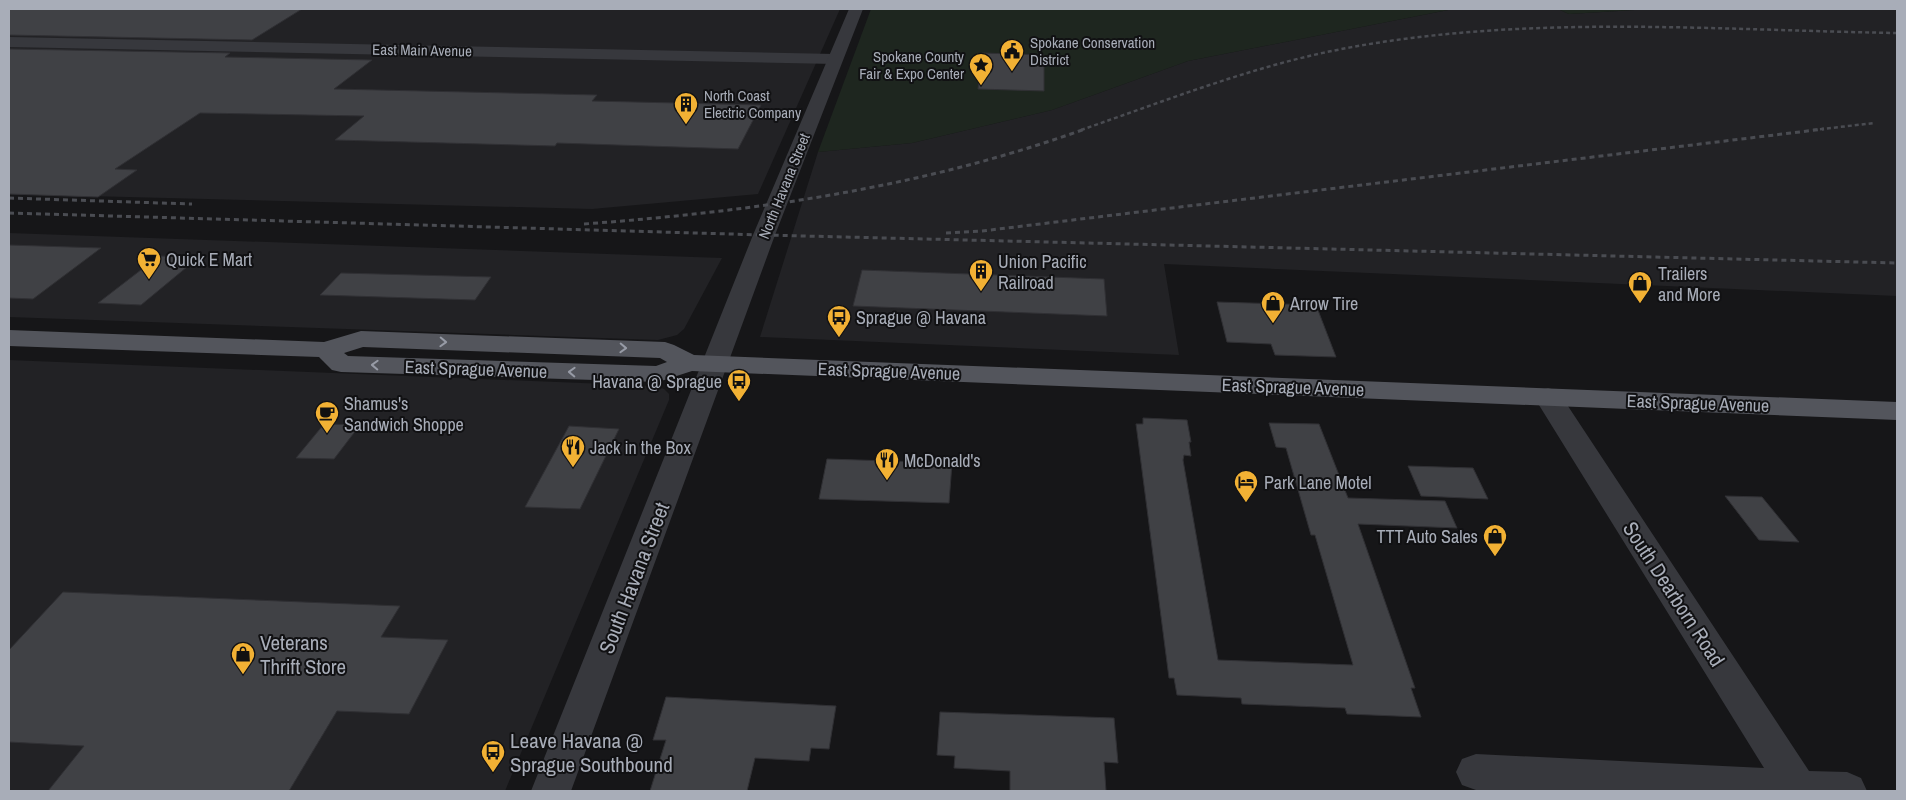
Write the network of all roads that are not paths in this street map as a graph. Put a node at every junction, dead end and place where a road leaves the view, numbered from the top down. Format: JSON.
{"nodes":[{"id":1,"x":856,"y":9,"type":"edge"},
{"id":2,"x":9,"y":42,"type":"edge"},
{"id":3,"x":835,"y":59,"type":"junction"},
{"id":4,"x":9,"y":338,"type":"edge"},
{"id":5,"x":702,"y":364,"type":"junction"},
{"id":6,"x":1548,"y":397,"type":"junction"},
{"id":7,"x":1897,"y":411,"type":"edge"},
{"id":8,"x":1476,"y":772,"type":"dead end"},
{"id":9,"x":1799,"y":790,"type":"edge"},
{"id":10,"x":551,"y":791,"type":"edge"},
{"id":11,"x":1847,"y":791,"type":"edge"}],
"edges":[{"from":1,"to":3,"type":"street","name":"North Havana Street"},
{"from":2,"to":3,"type":"street","name":"East Main Avenue"},
{"from":3,"to":5,"type":"street","name":"North Havana Street"},
{"from":4,"to":5,"type":"main road","name":"East Sprague Avenue"},
{"from":5,"to":6,"type":"main road","name":"East Sprague Avenue"},
{"from":5,"to":10,"type":"street","name":"South Havana Street"},
{"from":6,"to":7,"type":"main road","name":"East Sprague Avenue"},
{"from":6,"to":9,"type":"street","name":"South Dearborn Road"},
{"from":8,"to":9,"type":"street"},
{"from":9,"to":11,"type":"street"}]}
